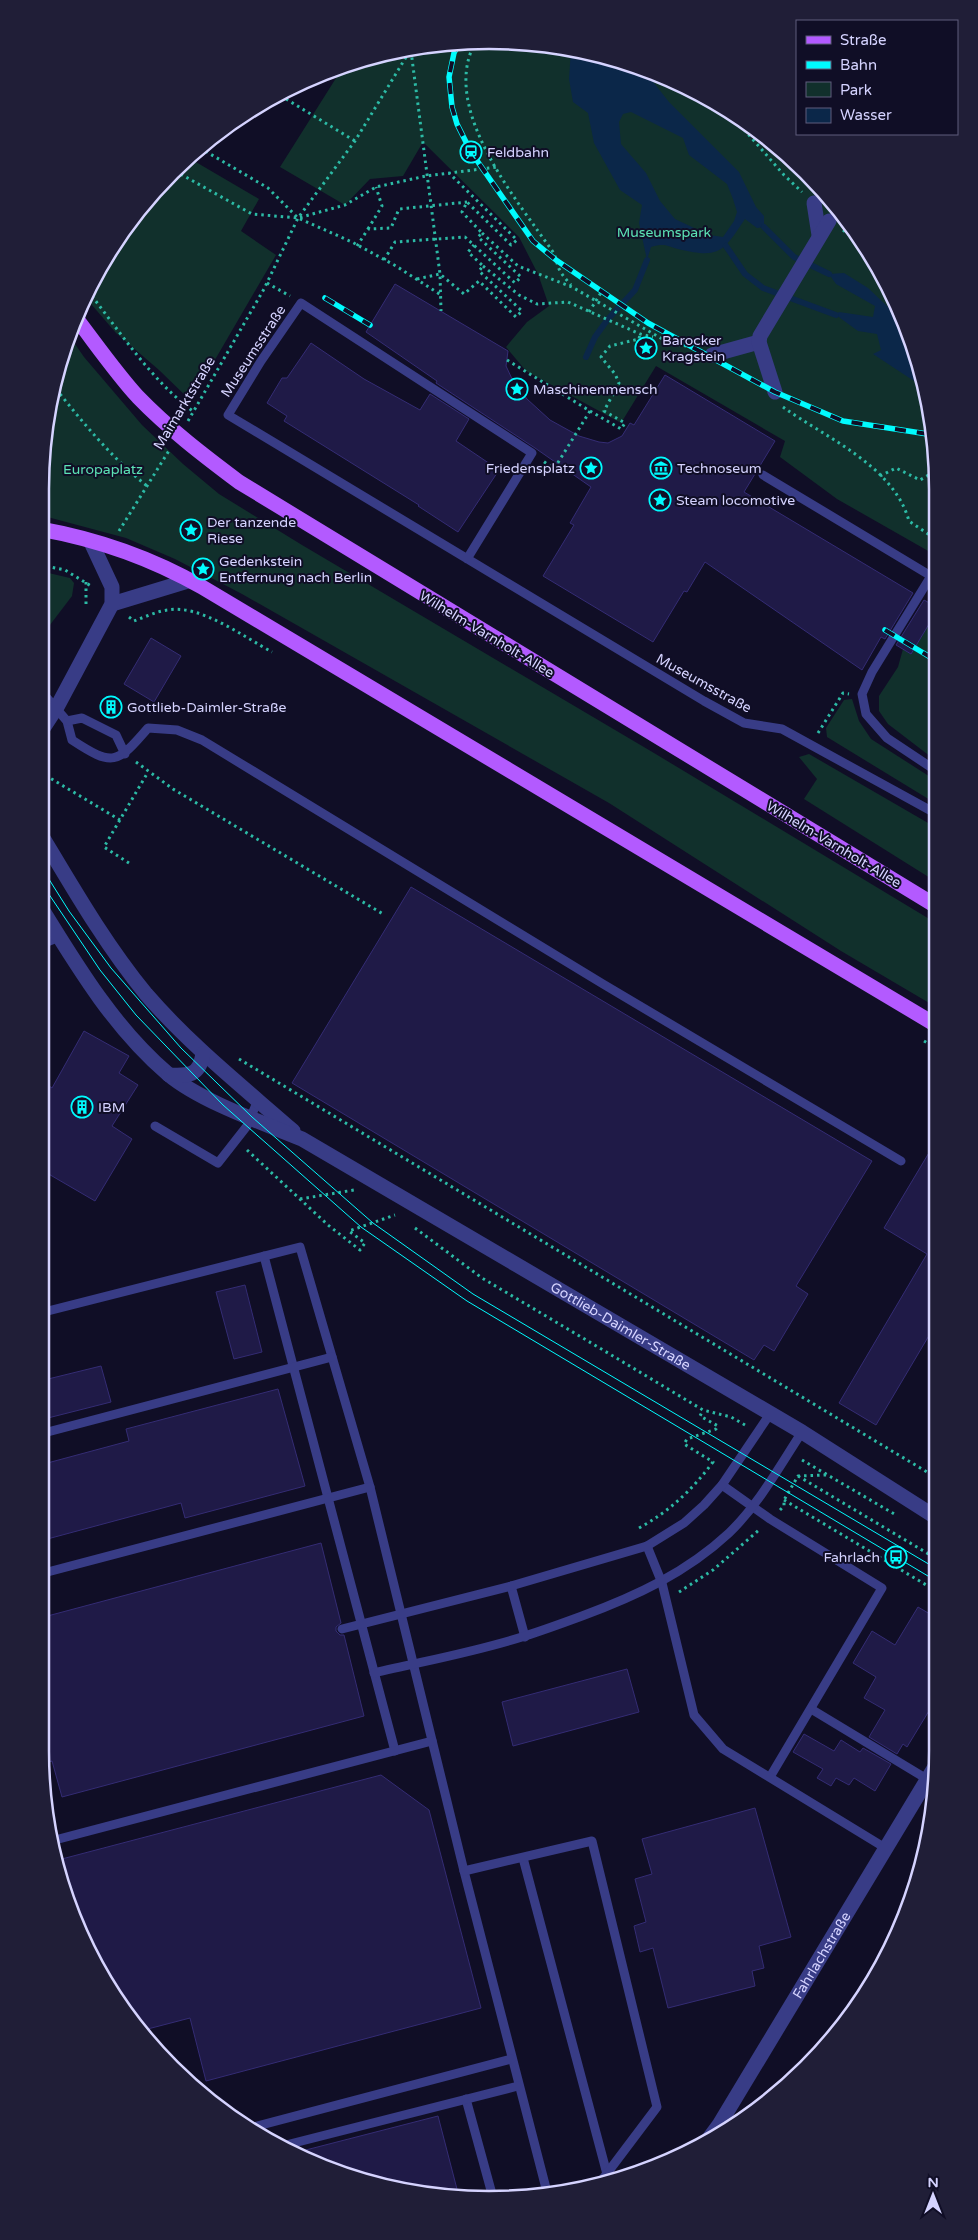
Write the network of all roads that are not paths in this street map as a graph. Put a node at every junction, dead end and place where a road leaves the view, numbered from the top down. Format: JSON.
{"nodes":[{"id":1,"x":814,"y":203,"type":"road end"},
{"id":2,"x":833,"y":222,"type":"road end"},
{"id":3,"x":819,"y":235,"type":"junction"},
{"id":4,"x":81,"y":324,"type":"edge"},
{"id":5,"x":759,"y":339,"type":"junction"},
{"id":6,"x":712,"y":355,"type":"road end"},
{"id":7,"x":775,"y":392,"type":"road end"},
{"id":8,"x":763,"y":475,"type":"dead end"},
{"id":9,"x":49,"y":531,"type":"edge"},
{"id":10,"x":90,"y":542,"type":"junction"},
{"id":11,"x":467,"y":558,"type":"junction"},
{"id":12,"x":929,"y":575,"type":"edge"},
{"id":13,"x":929,"y":579,"type":"edge"},
{"id":14,"x":191,"y":580,"type":"junction"},
{"id":15,"x":112,"y":604,"type":"junction"},
{"id":16,"x":49,"y":699,"type":"edge"},
{"id":17,"x":57,"y":707,"type":"junction"},
{"id":18,"x":49,"y":719,"type":"edge"},
{"id":19,"x":67,"y":721,"type":"junction"},
{"id":20,"x":126,"y":754,"type":"junction"},
{"id":21,"x":929,"y":766,"type":"edge"},
{"id":22,"x":929,"y":810,"type":"edge"},
{"id":23,"x":49,"y":848,"type":"edge"},
{"id":24,"x":929,"y":902,"type":"edge"},
{"id":25,"x":49,"y":923,"type":"edge"},
{"id":26,"x":59,"y":937,"type":"junction"},
{"id":27,"x":49,"y":941,"type":"edge"},
{"id":28,"x":929,"y":1021,"type":"edge"},
{"id":29,"x":203,"y":1054,"type":"junction"},
{"id":30,"x":169,"y":1075,"type":"junction"},
{"id":31,"x":258,"y":1100,"type":"junction"},
{"id":32,"x":251,"y":1118,"type":"junction"},
{"id":33,"x":155,"y":1126,"type":"dead end"},
{"id":34,"x":302,"y":1139,"type":"junction"},
{"id":35,"x":902,"y":1161,"type":"dead end"},
{"id":36,"x":264,"y":1256,"type":"junction"},
{"id":37,"x":49,"y":1311,"type":"edge"},
{"id":38,"x":332,"y":1357,"type":"junction"},
{"id":39,"x":294,"y":1367,"type":"junction"},
{"id":40,"x":770,"y":1414,"type":"junction"},
{"id":41,"x":49,"y":1432,"type":"edge"},
{"id":42,"x":802,"y":1432,"type":"junction"},
{"id":43,"x":722,"y":1485,"type":"junction"},
{"id":44,"x":370,"y":1487,"type":"junction"},
{"id":45,"x":328,"y":1498,"type":"junction"},
{"id":46,"x":752,"y":1508,"type":"junction"},
{"id":47,"x":929,"y":1513,"type":"edge"},
{"id":48,"x":647,"y":1546,"type":"junction"},
{"id":49,"x":49,"y":1572,"type":"edge"},
{"id":50,"x":662,"y":1583,"type":"junction"},
{"id":51,"x":511,"y":1586,"type":"junction"},
{"id":52,"x":402,"y":1613,"type":"junction"},
{"id":53,"x":362,"y":1624,"type":"junction"},
{"id":54,"x":342,"y":1629,"type":"dead end"},
{"id":55,"x":524,"y":1637,"type":"junction"},
{"id":56,"x":413,"y":1664,"type":"junction"},
{"id":57,"x":374,"y":1673,"type":"junction"},
{"id":58,"x":811,"y":1709,"type":"junction"},
{"id":59,"x":432,"y":1741,"type":"junction"},
{"id":60,"x":395,"y":1750,"type":"junction"},
{"id":61,"x":770,"y":1777,"type":"junction"},
{"id":62,"x":928,"y":1779,"type":"joint"},
{"id":63,"x":57,"y":1838,"type":"edge"},
{"id":64,"x":887,"y":1849,"type":"junction"},
{"id":65,"x":523,"y":1858,"type":"junction"},
{"id":66,"x":464,"y":1871,"type":"junction"},
{"id":67,"x":511,"y":2059,"type":"junction"},
{"id":68,"x":518,"y":2086,"type":"junction"},
{"id":69,"x":466,"y":2099,"type":"junction"},
{"id":70,"x":258,"y":2126,"type":"edge"},
{"id":71,"x":718,"y":2127,"type":"edge"},
{"id":72,"x":290,"y":2144,"type":"edge"},
{"id":73,"x":607,"y":2174,"type":"joint"},
{"id":74,"x":546,"y":2187,"type":"edge"},
{"id":75,"x":491,"y":2191,"type":"edge"}],
"edges":[{"from":1,"to":3,"type":"street"},
{"from":2,"to":3,"type":"street"},
{"from":3,"to":5,"type":"street"},
{"from":4,"to":24,"type":"main road","name":"Wilhelm-Varnholt-Allee"},
{"from":5,"to":6,"type":"street"},
{"from":5,"to":7,"type":"street"},
{"from":8,"to":12,"type":"lane"},
{"from":9,"to":10,"type":"main road"},
{"from":10,"to":14,"type":"main road"},
{"from":10,"to":15,"type":"street"},
{"from":11,"to":11,"type":"lane","name":"Museumsstraße"},
{"from":11,"to":22,"type":"lane","name":"Museumsstraße"},
{"from":13,"to":21,"type":"lane"},
{"from":14,"to":15,"type":"street"},
{"from":14,"to":28,"type":"main road"},
{"from":15,"to":17,"type":"street"},
{"from":16,"to":17,"type":"lane"},
{"from":17,"to":18,"type":"street"},
{"from":17,"to":19,"type":"lane"},
{"from":19,"to":20,"type":"lane"},
{"from":19,"to":20,"type":"lane"},
{"from":20,"to":35,"type":"lane"},
{"from":23,"to":29,"type":"street","name":"Gottlieb-Daimler-Straße"},
{"from":25,"to":26,"type":"street","name":"Gottlieb-Daimler-Straße"},
{"from":26,"to":27,"type":"lane"},
{"from":26,"to":30,"type":"street","name":"Gottlieb-Daimler-Straße"},
{"from":29,"to":30,"type":"street"},
{"from":29,"to":31,"type":"street","name":"Gottlieb-Daimler-Straße"},
{"from":30,"to":32,"type":"street","name":"Gottlieb-Daimler-Straße"},
{"from":31,"to":32,"type":"lane"},
{"from":31,"to":34,"type":"street","name":"Gottlieb-Daimler-Straße"},
{"from":32,"to":33,"type":"lane"},
{"from":32,"to":34,"type":"street","name":"Gottlieb-Daimler-Straße"},
{"from":34,"to":40,"type":"street","name":"Gottlieb-Daimler-Straße"},
{"from":36,"to":37,"type":"lane"},
{"from":36,"to":38,"type":"lane"},
{"from":36,"to":39,"type":"lane"},
{"from":38,"to":39,"type":"lane"},
{"from":38,"to":44,"type":"lane"},
{"from":39,"to":41,"type":"lane"},
{"from":39,"to":45,"type":"lane"},
{"from":40,"to":42,"type":"street","name":"Gottlieb-Daimler-Straße"},
{"from":40,"to":43,"type":"lane"},
{"from":42,"to":46,"type":"lane"},
{"from":42,"to":47,"type":"street","name":"Gottlieb-Daimler-Straße"},
{"from":43,"to":46,"type":"lane"},
{"from":43,"to":48,"type":"lane"},
{"from":44,"to":45,"type":"lane"},
{"from":44,"to":52,"type":"lane"},
{"from":45,"to":49,"type":"lane"},
{"from":45,"to":53,"type":"lane"},
{"from":46,"to":50,"type":"lane"},
{"from":46,"to":58,"type":"lane"},
{"from":48,"to":50,"type":"lane"},
{"from":48,"to":51,"type":"lane"},
{"from":50,"to":55,"type":"lane"},
{"from":50,"to":61,"type":"lane"},
{"from":51,"to":52,"type":"lane"},
{"from":51,"to":55,"type":"lane"},
{"from":52,"to":53,"type":"lane"},
{"from":52,"to":56,"type":"lane"},
{"from":53,"to":54,"type":"lane"},
{"from":53,"to":57,"type":"lane"},
{"from":55,"to":56,"type":"lane"},
{"from":56,"to":57,"type":"lane"},
{"from":56,"to":59,"type":"lane"},
{"from":57,"to":60,"type":"lane"},
{"from":58,"to":61,"type":"lane"},
{"from":58,"to":62,"type":"lane"},
{"from":59,"to":60,"type":"lane"},
{"from":59,"to":66,"type":"lane"},
{"from":60,"to":63,"type":"lane"},
{"from":61,"to":64,"type":"lane"},
{"from":62,"to":64,"type":"street","name":"Fahrlachstraße"},
{"from":64,"to":71,"type":"street","name":"Fahrlachstraße"},
{"from":65,"to":66,"type":"lane"},
{"from":65,"to":73,"type":"lane"},
{"from":65,"to":73,"type":"lane"},
{"from":66,"to":67,"type":"lane"},
{"from":67,"to":68,"type":"lane"},
{"from":67,"to":70,"type":"lane"},
{"from":68,"to":69,"type":"lane"},
{"from":68,"to":74,"type":"lane"},
{"from":69,"to":72,"type":"lane"},
{"from":69,"to":75,"type":"lane"}]}
